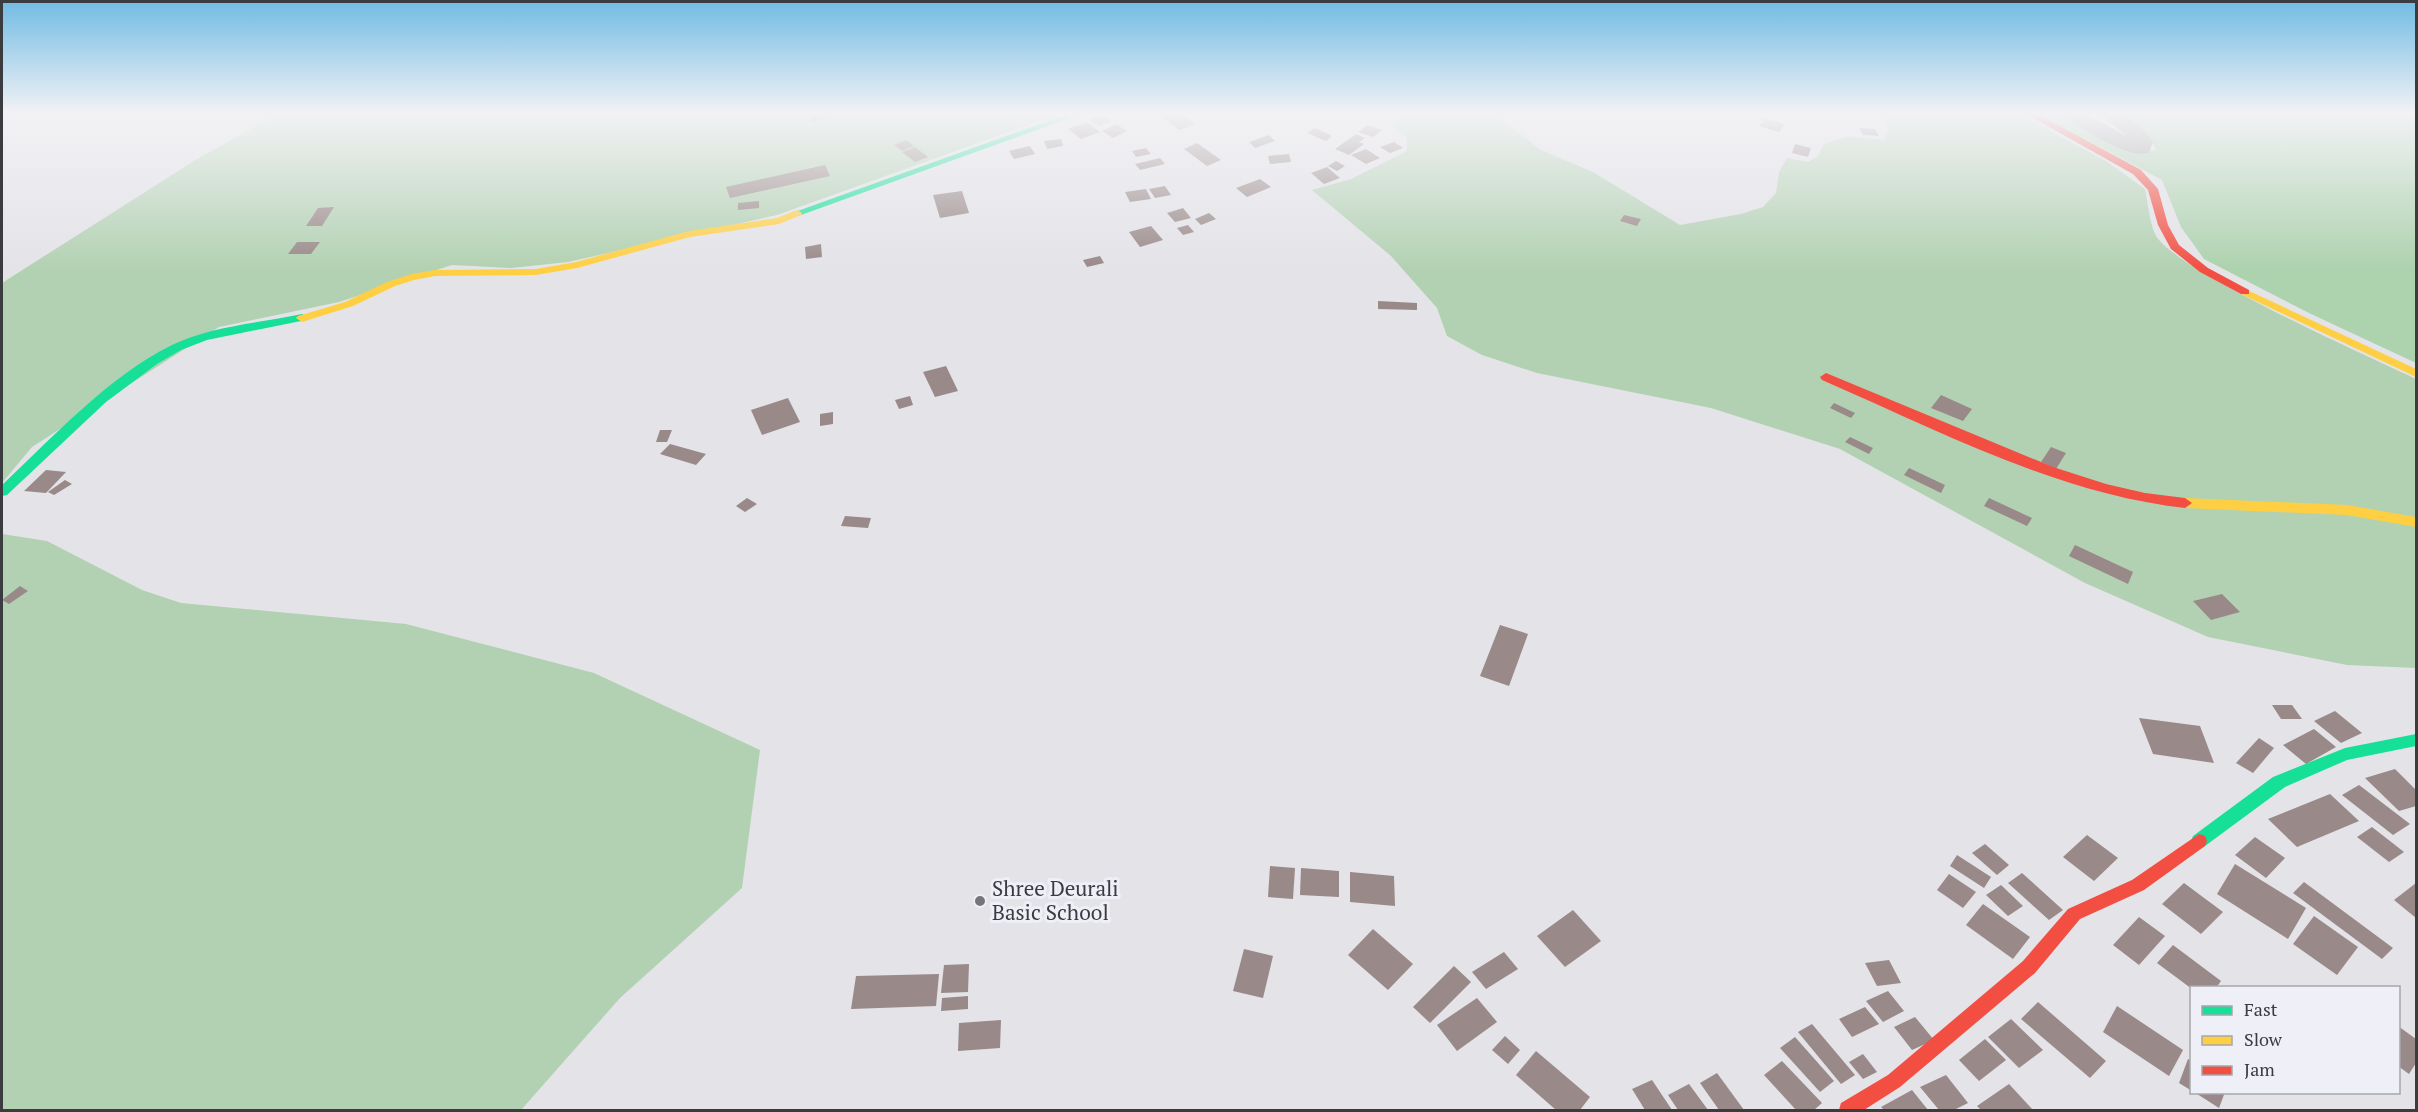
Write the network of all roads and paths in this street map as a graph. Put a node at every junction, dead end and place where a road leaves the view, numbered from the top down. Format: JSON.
{"nodes":[{"id":1,"x":930,"y":165,"type":"edge"},
{"id":2,"x":2125,"y":165,"type":"edge"},
{"id":3,"x":2416,"y":373,"type":"edge"},
{"id":4,"x":1826,"y":378,"type":"dead end"},
{"id":5,"x":2,"y":492,"type":"edge"},
{"id":6,"x":2416,"y":522,"type":"edge"},
{"id":7,"x":2416,"y":740,"type":"edge"},
{"id":8,"x":1848,"y":1110,"type":"edge"}],
"edges":[{"from":1,"to":5,"type":"street"},
{"from":2,"to":3,"type":"street"},
{"from":4,"to":6,"type":"street"},
{"from":7,"to":8,"type":"street"}]}
